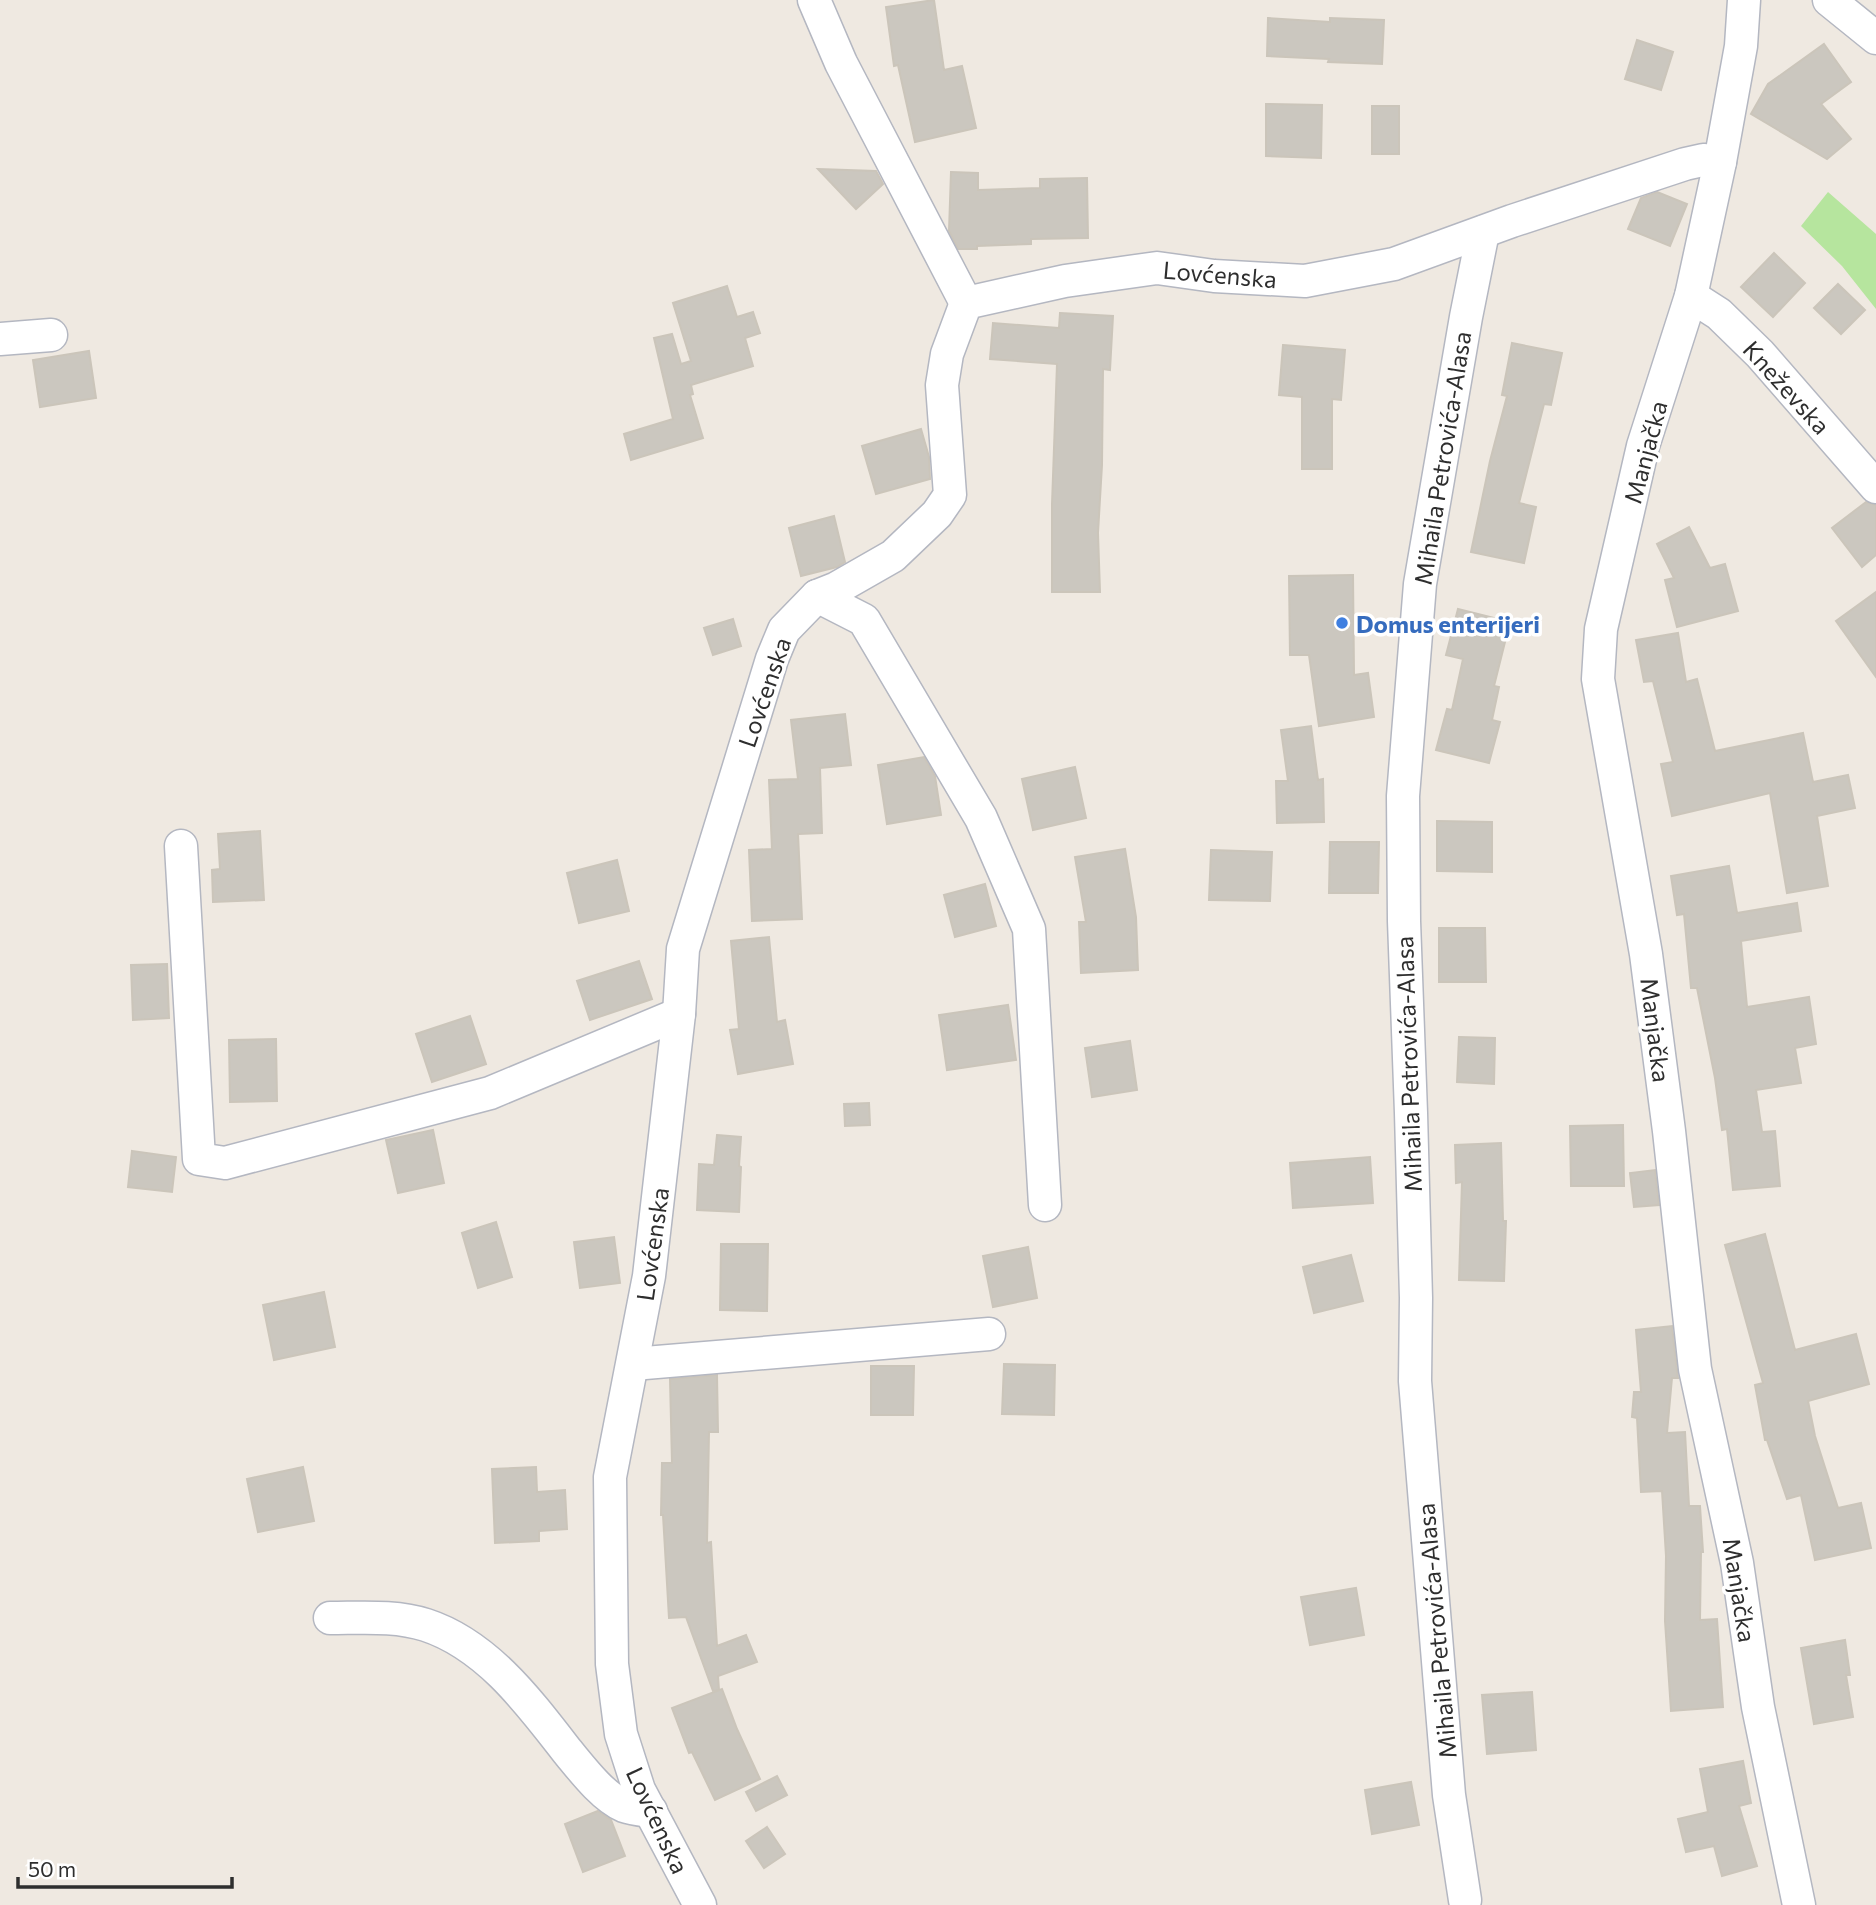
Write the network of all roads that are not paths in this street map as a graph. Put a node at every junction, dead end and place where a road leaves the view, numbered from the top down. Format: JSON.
{"nodes":[{"id":1,"x":814,"y":0,"type":"edge"},
{"id":2,"x":1744,"y":0,"type":"edge"},
{"id":3,"x":1829,"y":0,"type":"edge"},
{"id":4,"x":1876,"y":38,"type":"edge"},
{"id":5,"x":1720,"y":162,"type":"junction"},
{"id":6,"x":1483,"y":232,"type":"junction"},
{"id":7,"x":1691,"y":296,"type":"junction"},
{"id":8,"x":966,"y":303,"type":"junction"},
{"id":9,"x":51,"y":335,"type":"dead end"},
{"id":10,"x":0,"y":339,"type":"edge"},
{"id":11,"x":1876,"y":487,"type":"edge"},
{"id":12,"x":817,"y":596,"type":"junction"},
{"id":13,"x":181,"y":846,"type":"dead end"},
{"id":14,"x":679,"y":1014,"type":"junction"},
{"id":15,"x":1045,"y":1205,"type":"dead end"},
{"id":16,"x":989,"y":1334,"type":"dead end"},
{"id":17,"x":633,"y":1364,"type":"junction"},
{"id":18,"x":330,"y":1618,"type":"dead end"},
{"id":19,"x":651,"y":1811,"type":"junction"},
{"id":20,"x":1465,"y":1900,"type":"dead end"},
{"id":21,"x":700,"y":1905,"type":"edge"},
{"id":22,"x":1799,"y":1905,"type":"edge"}],
"edges":[{"from":1,"to":8,"type":"street"},
{"from":2,"to":5,"type":"street"},
{"from":3,"to":4,"type":"street"},
{"from":5,"to":6,"type":"street","name":"Lovćenska"},
{"from":5,"to":7,"type":"street","name":"Manjačka"},
{"from":6,"to":8,"type":"street","name":"Lovćenska"},
{"from":6,"to":20,"type":"street","name":"Mihaila Petrovića-Alasa"},
{"from":7,"to":11,"type":"street","name":"Kneževska"},
{"from":7,"to":22,"type":"street","name":"Manjačka"},
{"from":8,"to":12,"type":"street","name":"Lovćenska"},
{"from":9,"to":10,"type":"street"},
{"from":12,"to":14,"type":"street","name":"Lovćenska"},
{"from":12,"to":15,"type":"street"},
{"from":13,"to":14,"type":"street"},
{"from":14,"to":17,"type":"street","name":"Lovćenska"},
{"from":16,"to":17,"type":"street"},
{"from":17,"to":19,"type":"street","name":"Lovćenska"},
{"from":18,"to":19,"type":"street"},
{"from":19,"to":21,"type":"street","name":"Lovćenska"}]}
